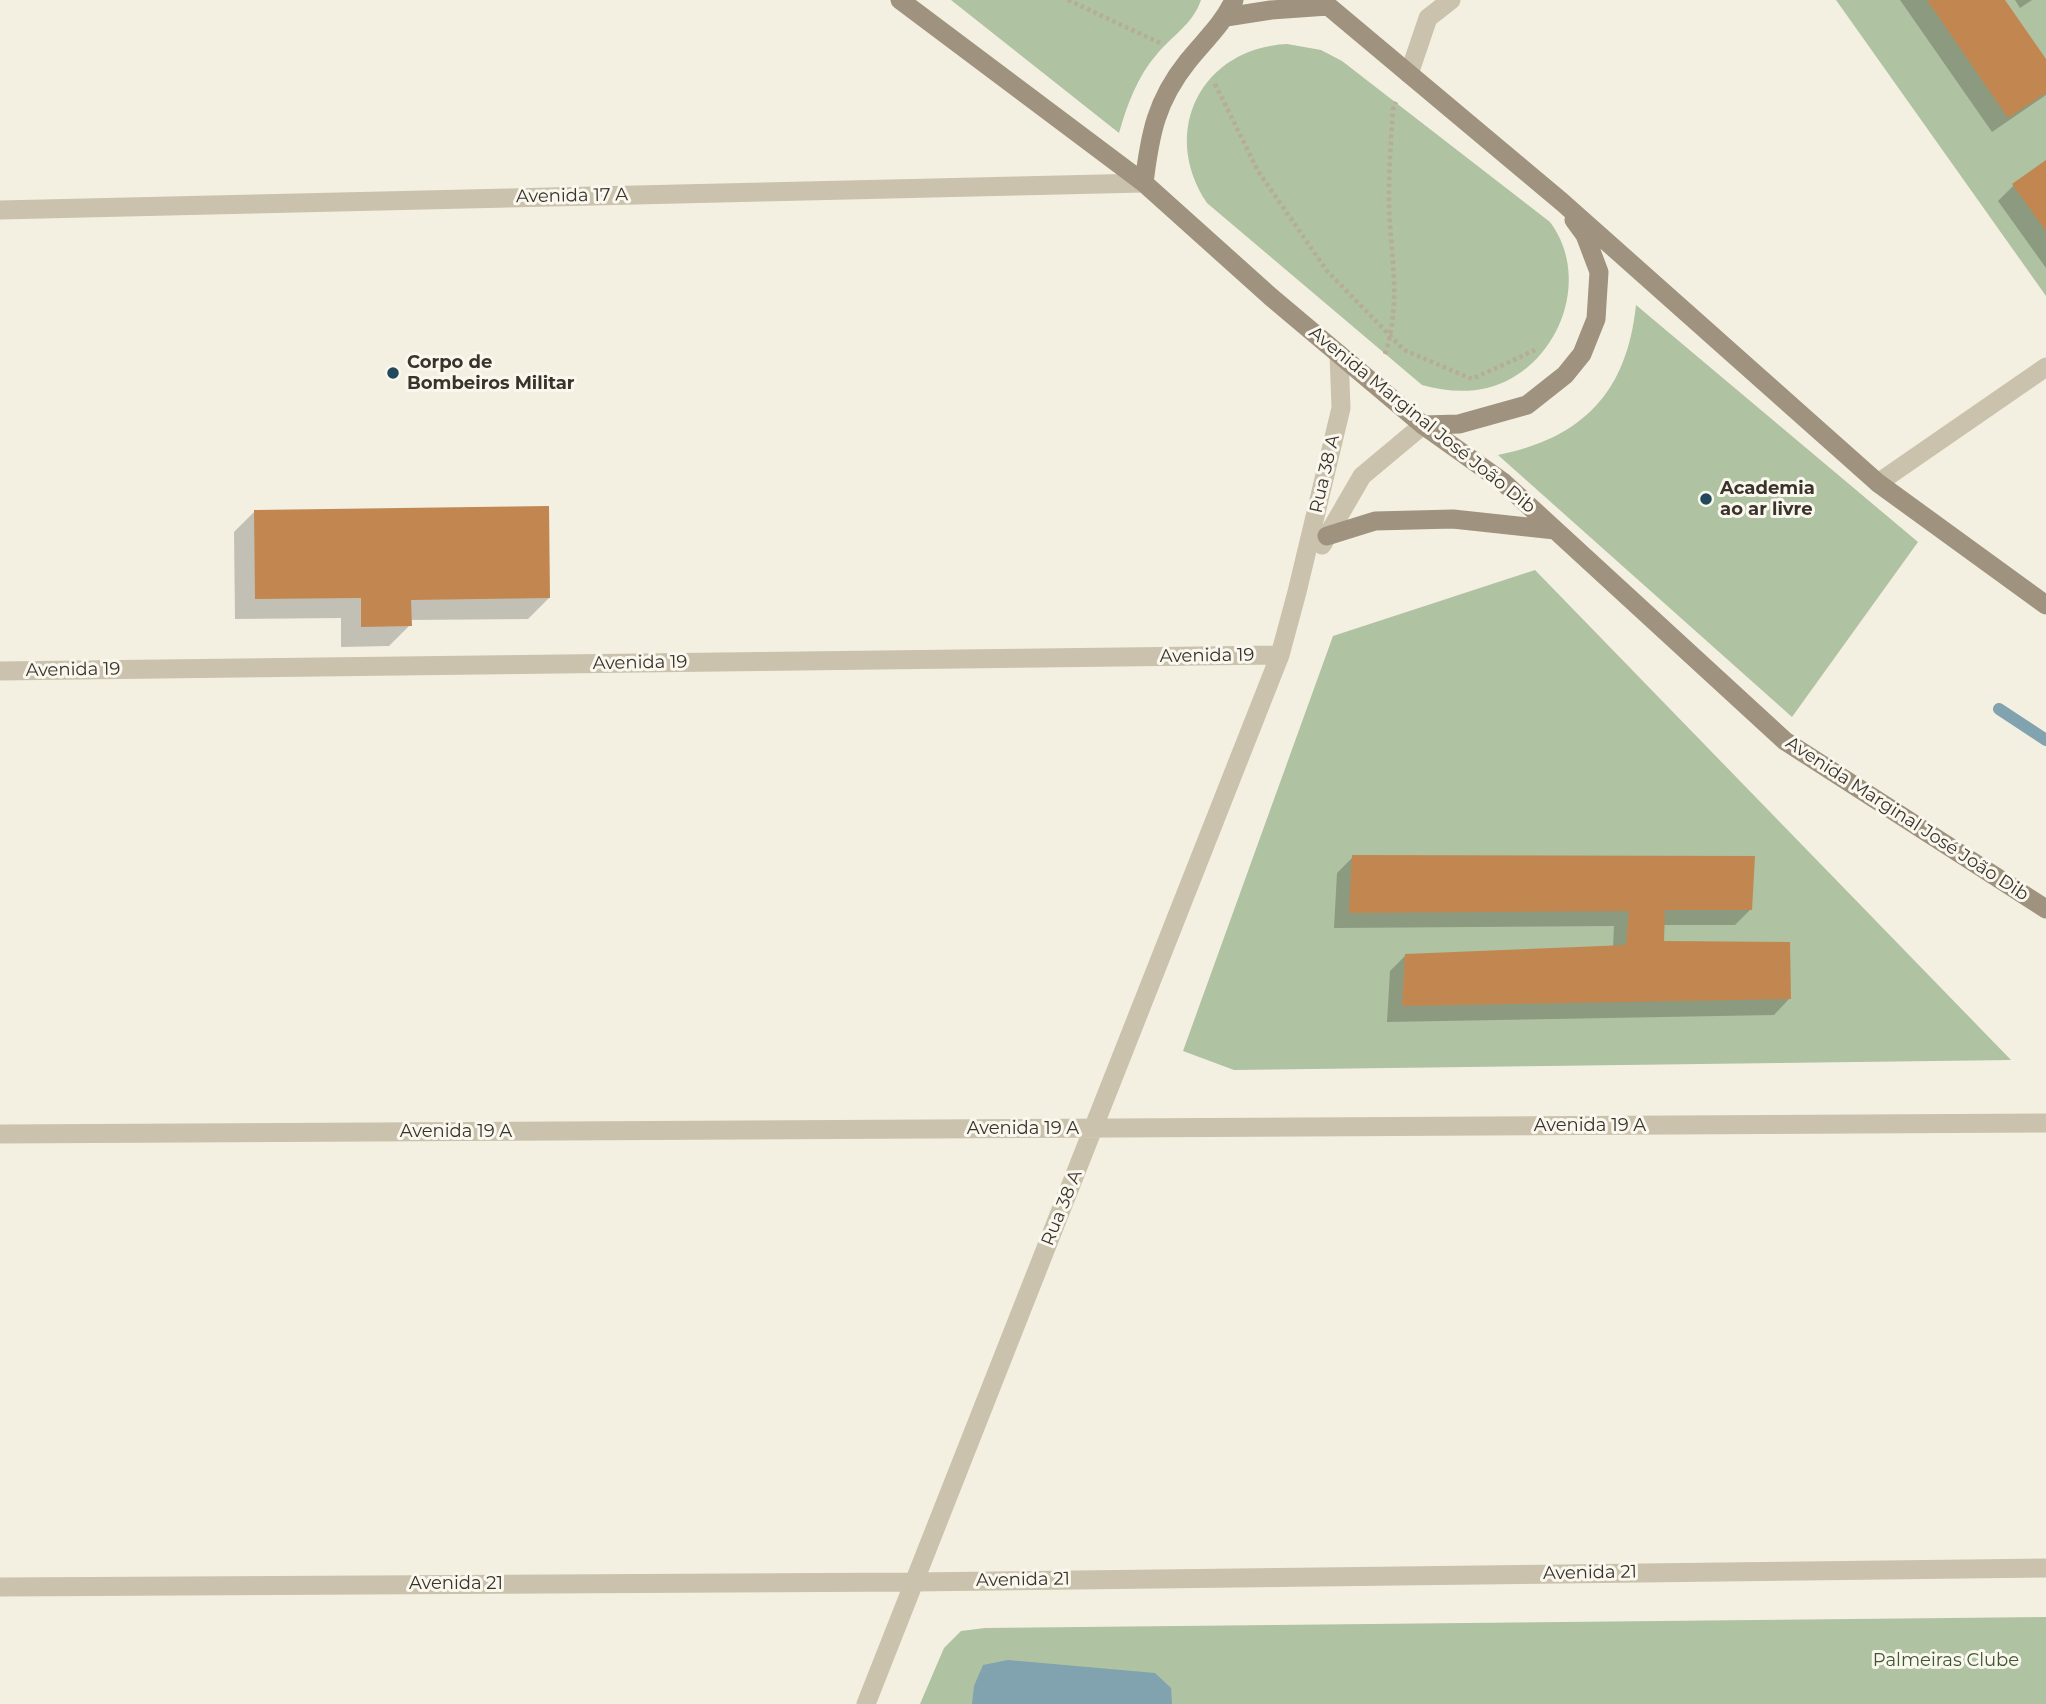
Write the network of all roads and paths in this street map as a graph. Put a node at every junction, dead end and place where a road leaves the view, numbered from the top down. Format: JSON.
{"nodes":[{"id":1,"x":900,"y":0,"type":"edge"},
{"id":2,"x":1068,"y":0,"type":"edge"},
{"id":3,"x":1451,"y":0,"type":"edge"},
{"id":4,"x":1326,"y":1,"type":"edge"},
{"id":5,"x":1230,"y":9,"type":"edge"},
{"id":6,"x":1160,"y":43,"type":"dead end"},
{"id":7,"x":1409,"y":74,"type":"junction"},
{"id":8,"x":1215,"y":84,"type":"dead end"},
{"id":9,"x":1144,"y":183,"type":"junction"},
{"id":10,"x":1562,"y":202,"type":"junction"},
{"id":11,"x":0,"y":210,"type":"edge"},
{"id":12,"x":1391,"y":337,"type":"junction"},
{"id":13,"x":1535,"y":351,"type":"dead end"},
{"id":14,"x":1339,"y":354,"type":"junction"},
{"id":15,"x":2046,"y":368,"type":"edge"},
{"id":16,"x":1375,"y":384,"type":"junction"},
{"id":17,"x":1423,"y":425,"type":"junction"},
{"id":18,"x":1878,"y":483,"type":"junction"},
{"id":19,"x":1555,"y":530,"type":"junction"},
{"id":20,"x":1327,"y":536,"type":"junction"},
{"id":21,"x":1297,"y":592,"type":"junction"},
{"id":22,"x":2046,"y":605,"type":"edge"},
{"id":23,"x":1280,"y":655,"type":"junction"},
{"id":24,"x":0,"y":671,"type":"edge"},
{"id":25,"x":2046,"y":909,"type":"edge"},
{"id":26,"x":2046,"y":1123,"type":"edge"},
{"id":27,"x":1093,"y":1129,"type":"junction"},
{"id":28,"x":0,"y":1134,"type":"edge"},
{"id":29,"x":2046,"y":1568,"type":"edge"},
{"id":30,"x":914,"y":1582,"type":"junction"},
{"id":31,"x":0,"y":1587,"type":"edge"},
{"id":32,"x":866,"y":1704,"type":"edge"}],
"edges":[{"from":1,"to":9,"type":"main road","name":"Avenida Marginal José João Dib"},
{"from":2,"to":6,"type":"path"},
{"from":3,"to":7,"type":"street"},
{"from":4,"to":5,"type":"main road"},
{"from":4,"to":7,"type":"main road"},
{"from":5,"to":9,"type":"main road"},
{"from":7,"to":10,"type":"main road"},
{"from":7,"to":12,"type":"path"},
{"from":8,"to":12,"type":"path"},
{"from":9,"to":11,"type":"street","name":"Avenida 17 A"},
{"from":9,"to":14,"type":"main road","name":"Avenida Marginal José João Dib"},
{"from":10,"to":17,"type":"main road"},
{"from":10,"to":18,"type":"main road"},
{"from":12,"to":13,"type":"path"},
{"from":12,"to":16,"type":"path"},
{"from":14,"to":16,"type":"main road","name":"Avenida Marginal José João Dib"},
{"from":14,"to":21,"type":"street","name":"Rua 38 A"},
{"from":15,"to":18,"type":"street"},
{"from":16,"to":17,"type":"main road","name":"Avenida Marginal José João Dib"},
{"from":17,"to":19,"type":"main road","name":"Avenida Marginal José João Dib"},
{"from":17,"to":20,"type":"street","name":"Rua 38 A"},
{"from":18,"to":22,"type":"main road"},
{"from":19,"to":20,"type":"main road"},
{"from":19,"to":25,"type":"main road","name":"Avenida Marginal José João Dib"},
{"from":20,"to":21,"type":"street","name":"Rua 38 A"},
{"from":21,"to":23,"type":"street","name":"Rua 38 A"},
{"from":23,"to":24,"type":"street","name":"Avenida 19"},
{"from":23,"to":27,"type":"street","name":"Rua 38 A"},
{"from":26,"to":27,"type":"street","name":"Avenida 19 A"},
{"from":27,"to":28,"type":"street","name":"Avenida 19 A"},
{"from":27,"to":30,"type":"street","name":"Rua 38 A"},
{"from":29,"to":30,"type":"street","name":"Avenida 21"},
{"from":30,"to":31,"type":"street","name":"Avenida 21"},
{"from":30,"to":32,"type":"street","name":"Rua 38 A"}]}
